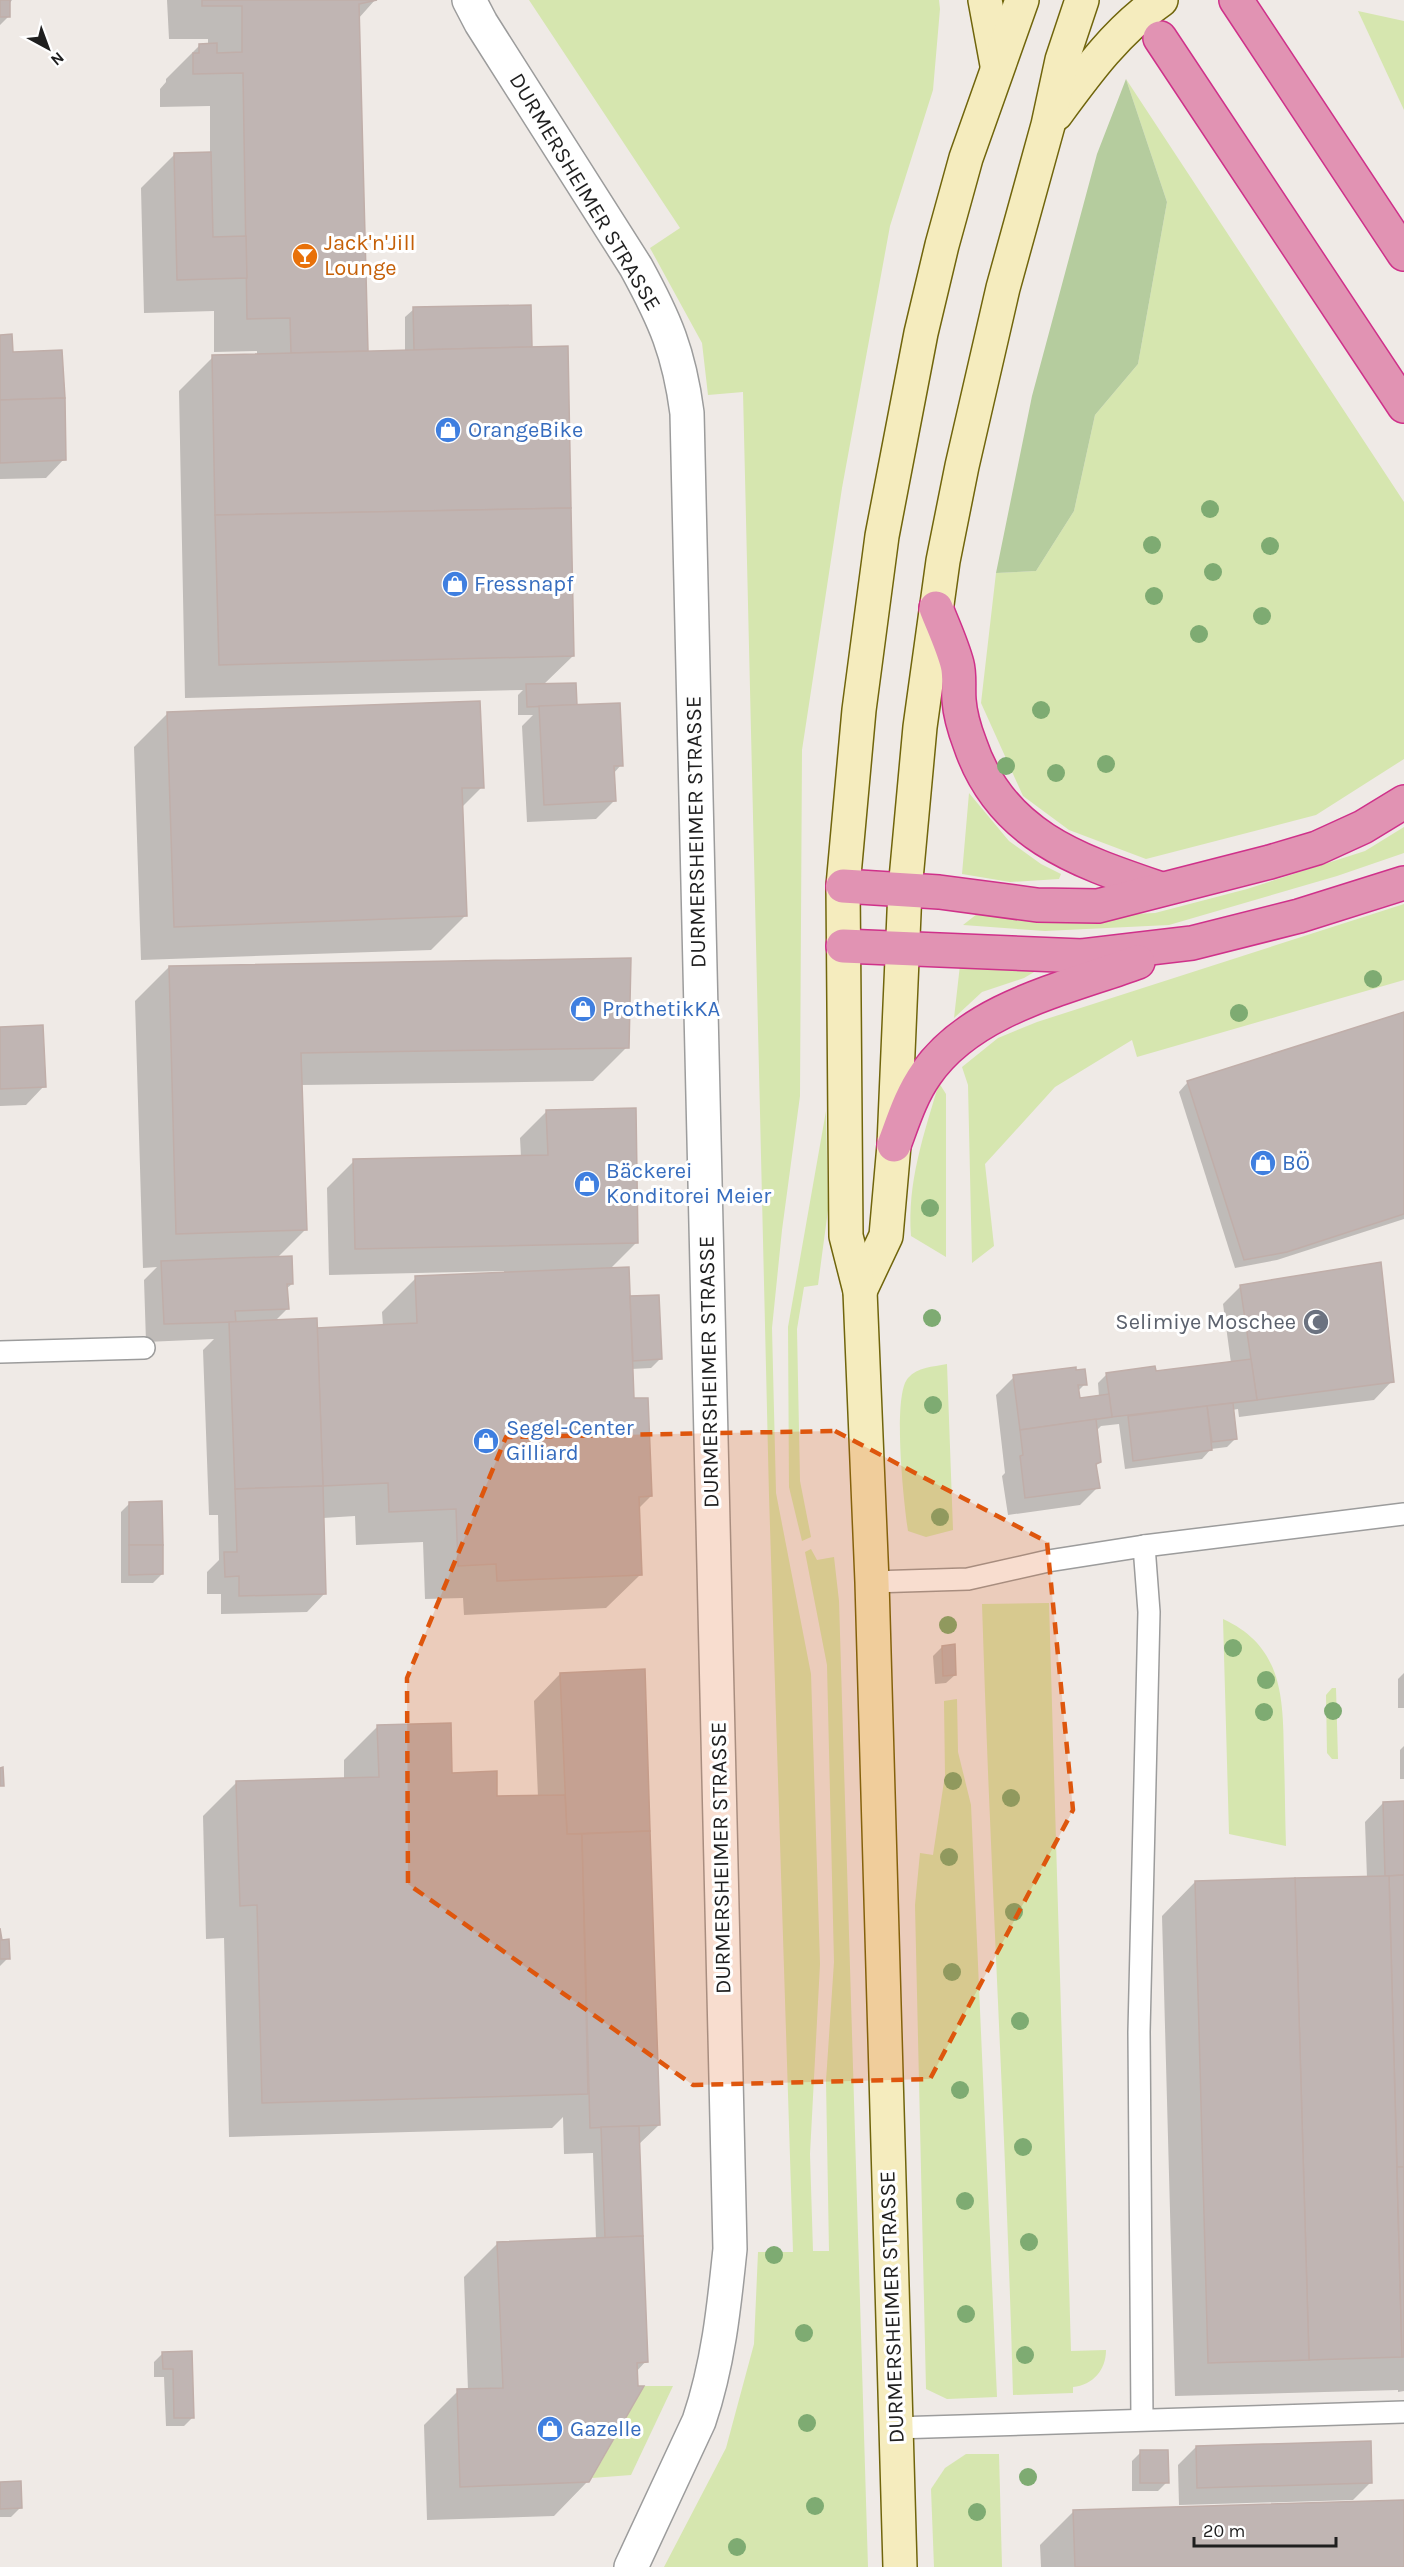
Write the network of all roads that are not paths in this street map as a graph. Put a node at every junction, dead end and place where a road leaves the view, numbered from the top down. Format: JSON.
{"nodes":[{"id":1,"x":469,"y":0,"type":"edge"},
{"id":2,"x":985,"y":0,"type":"edge"},
{"id":3,"x":1022,"y":0,"type":"edge"},
{"id":4,"x":1082,"y":0,"type":"edge"},
{"id":5,"x":1161,"y":0,"type":"edge"},
{"id":6,"x":1236,"y":0,"type":"edge"},
{"id":7,"x":1160,"y":38,"type":"dead end"},
{"id":8,"x":998,"y":65,"type":"junction"},
{"id":9,"x":1048,"y":126,"type":"junction"},
{"id":10,"x":1404,"y":254,"type":"edge"},
{"id":11,"x":1404,"y":406,"type":"edge"},
{"id":12,"x":936,"y":608,"type":"junction"},
{"id":13,"x":1404,"y":802,"type":"edge"},
{"id":14,"x":1404,"y":883,"type":"edge"},
{"id":15,"x":843,"y":886,"type":"junction"},
{"id":16,"x":1161,"y":889,"type":"junction"},
{"id":17,"x":905,"y":890,"type":"junction"},
{"id":18,"x":1192,"y":943,"type":"junction"},
{"id":19,"x":843,"y":946,"type":"junction"},
{"id":20,"x":903,"y":949,"type":"junction"},
{"id":21,"x":894,"y":1145,"type":"junction"},
{"id":22,"x":860,"y":1292,"type":"junction"},
{"id":23,"x":144,"y":1348,"type":"dead end"},
{"id":24,"x":0,"y":1352,"type":"edge"},
{"id":25,"x":1404,"y":1514,"type":"edge"},
{"id":26,"x":1144,"y":1546,"type":"junction"},
{"id":27,"x":872,"y":1582,"type":"junction"},
{"id":28,"x":1404,"y":2412,"type":"edge"},
{"id":29,"x":1142,"y":2419,"type":"junction"},
{"id":30,"x":895,"y":2428,"type":"junction"},
{"id":31,"x":631,"y":2567,"type":"edge"},
{"id":32,"x":900,"y":2567,"type":"edge"}],
"edges":[{"from":1,"to":31,"type":"street","name":"DURMERSHEIMER STRASSE"},
{"from":2,"to":8,"type":"street"},
{"from":3,"to":8,"type":"street","name":"DURMERSHEIMER STRASSE"},
{"from":4,"to":9,"type":"street","name":"DURMERSHEIMER STRASSE"},
{"from":5,"to":9,"type":"street"},
{"from":6,"to":10,"type":"highway"},
{"from":7,"to":11,"type":"highway"},
{"from":8,"to":15,"type":"street","name":"DURMERSHEIMER STRASSE"},
{"from":9,"to":12,"type":"street","name":"DURMERSHEIMER STRASSE"},
{"from":12,"to":16,"type":"highway"},
{"from":12,"to":17,"type":"street","name":"DURMERSHEIMER STRASSE"},
{"from":13,"to":16,"type":"highway"},
{"from":14,"to":18,"type":"highway"},
{"from":15,"to":17,"type":"highway"},
{"from":15,"to":19,"type":"street","name":"DURMERSHEIMER STRASSE"},
{"from":16,"to":17,"type":"highway"},
{"from":17,"to":20,"type":"street","name":"DURMERSHEIMER STRASSE"},
{"from":18,"to":20,"type":"highway"},
{"from":18,"to":21,"type":"highway"},
{"from":19,"to":20,"type":"highway"},
{"from":19,"to":22,"type":"street","name":"DURMERSHEIMER STRASSE"},
{"from":20,"to":21,"type":"street","name":"DURMERSHEIMER STRASSE"},
{"from":21,"to":22,"type":"street","name":"DURMERSHEIMER STRASSE"},
{"from":22,"to":27,"type":"street","name":"DURMERSHEIMER STRASSE"},
{"from":23,"to":24,"type":"lane"},
{"from":25,"to":26,"type":"lane"},
{"from":26,"to":27,"type":"lane"},
{"from":26,"to":29,"type":"lane"},
{"from":27,"to":30,"type":"street","name":"DURMERSHEIMER STRASSE"},
{"from":28,"to":29,"type":"lane"},
{"from":29,"to":30,"type":"lane"},
{"from":30,"to":32,"type":"street","name":"DURMERSHEIMER STRASSE"}]}
